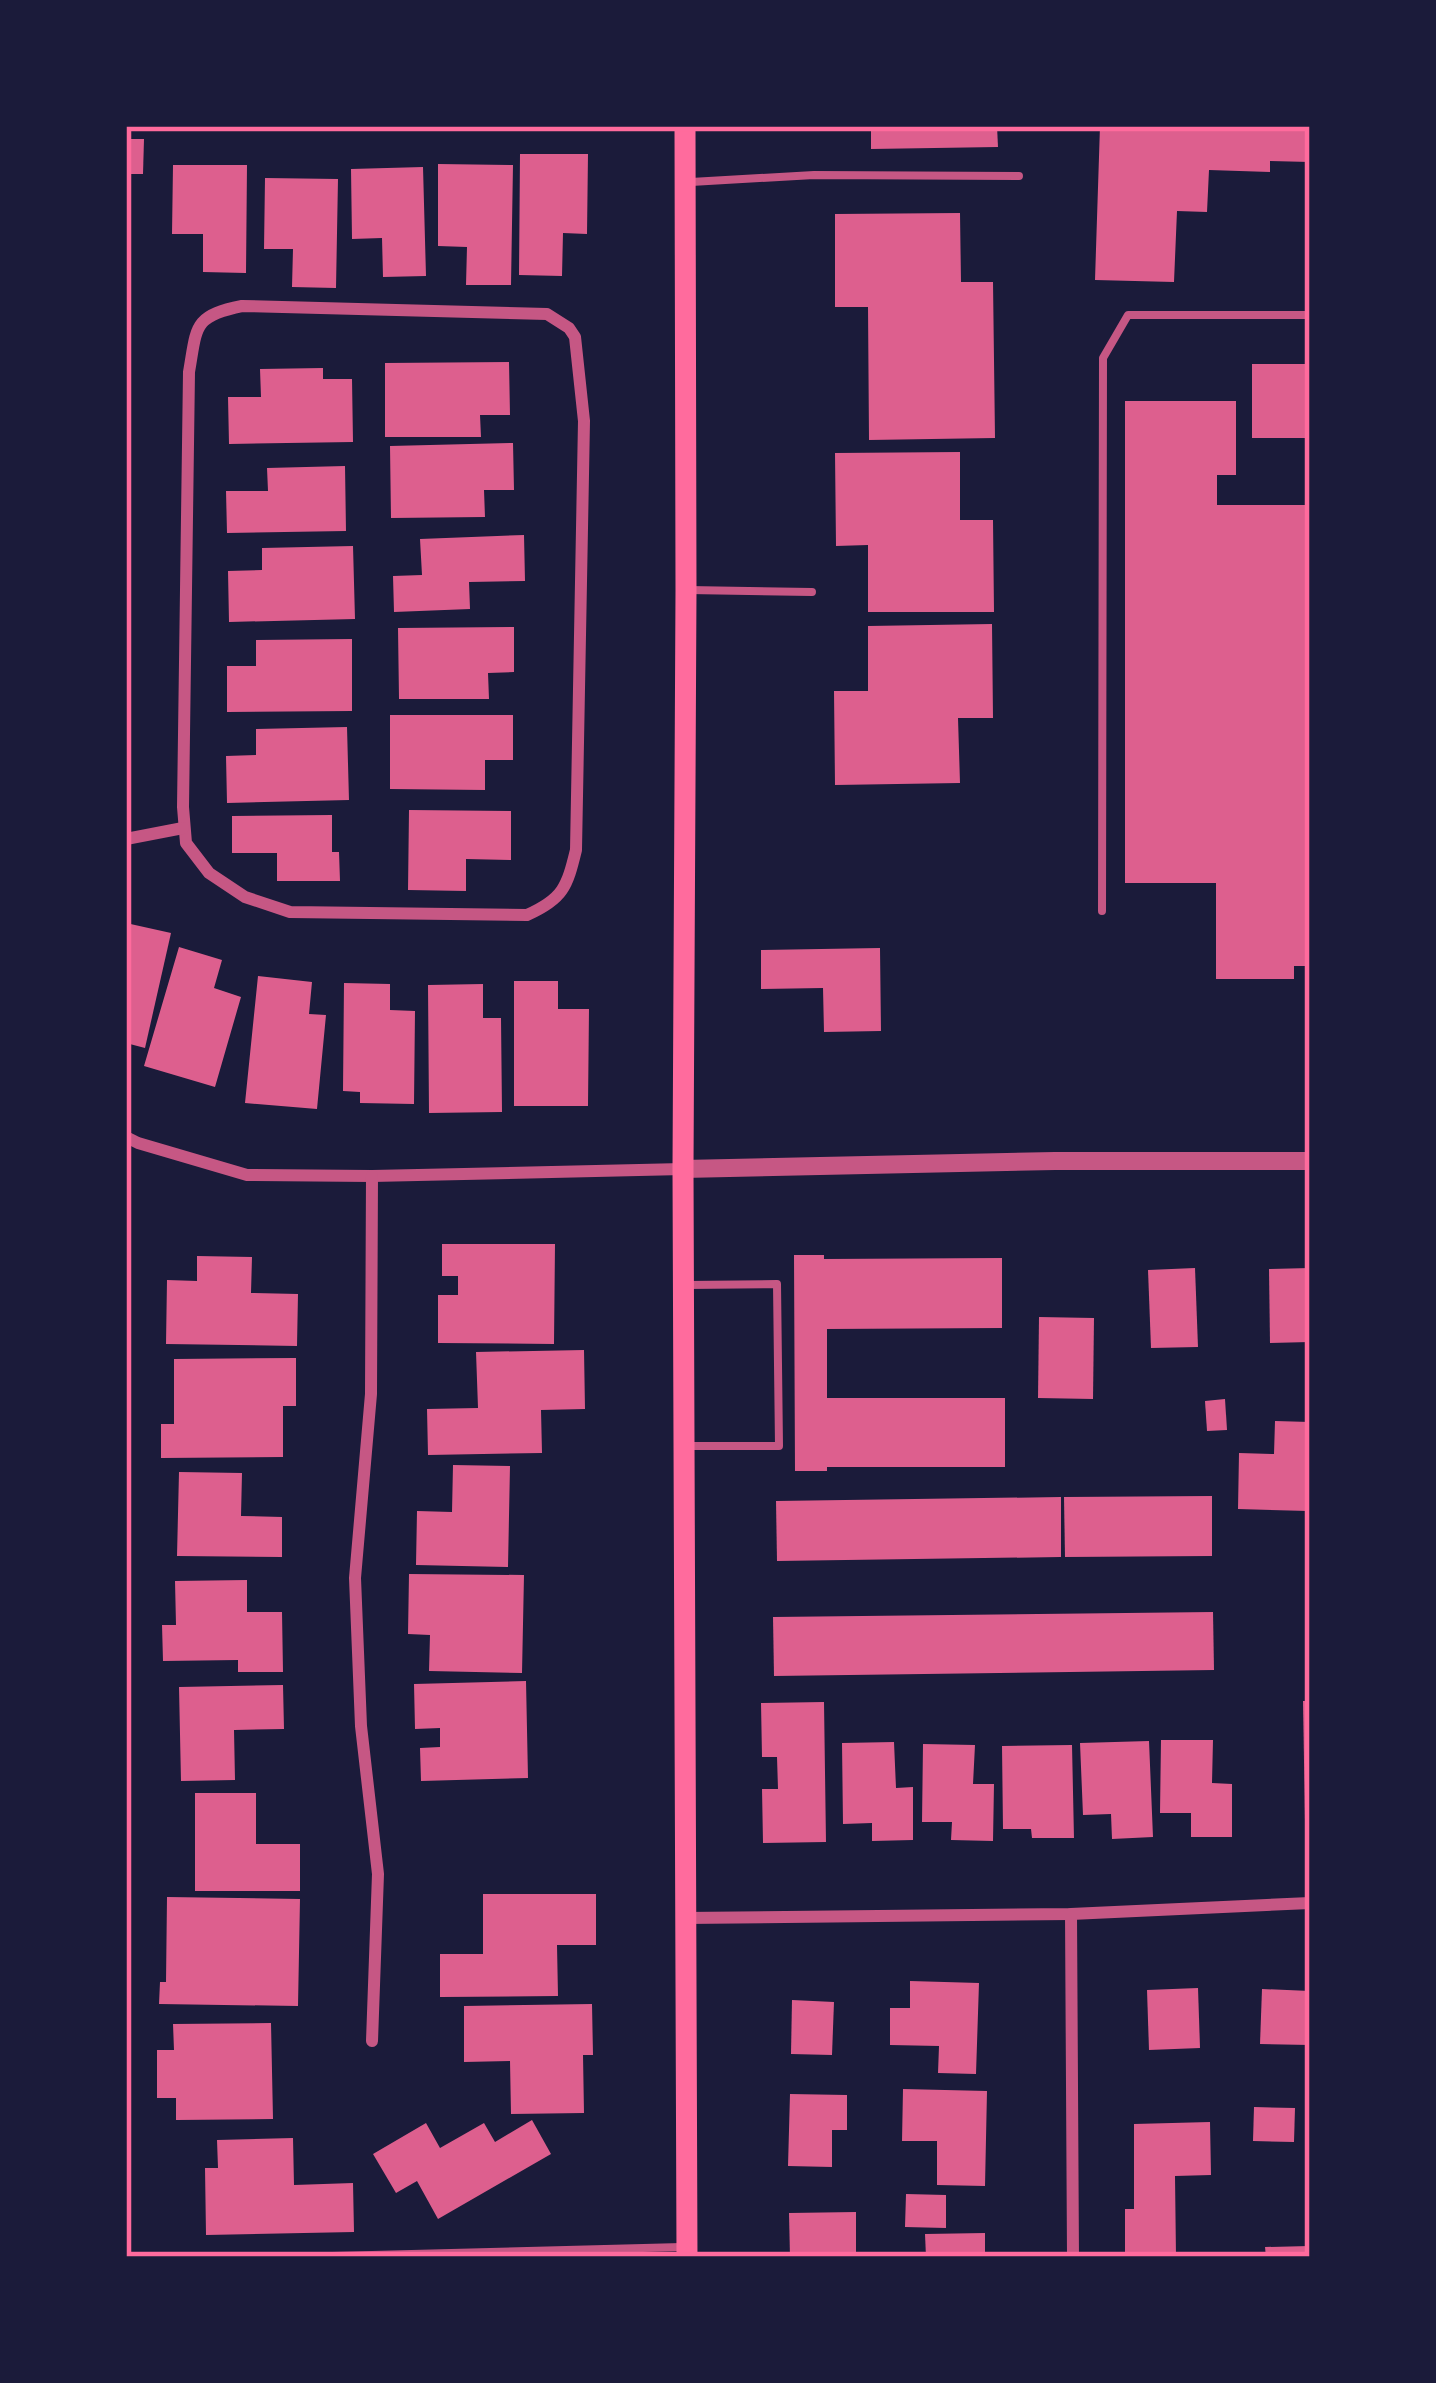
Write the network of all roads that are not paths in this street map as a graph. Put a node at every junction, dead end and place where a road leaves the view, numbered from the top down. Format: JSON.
{"nodes":[{"id":1,"x":685,"y":126,"type":"edge"},
{"id":2,"x":1019,"y":176,"type":"dead end"},
{"id":3,"x":685,"y":182,"type":"junction"},
{"id":4,"x":1310,"y":315,"type":"edge"},
{"id":5,"x":686,"y":590,"type":"junction"},
{"id":6,"x":812,"y":592,"type":"dead end"},
{"id":7,"x":183,"y":828,"type":"junction"},
{"id":8,"x":126,"y":839,"type":"edge"},
{"id":9,"x":1102,"y":911,"type":"dead end"},
{"id":10,"x":126,"y":1137,"type":"edge"},
{"id":11,"x":1310,"y":1161,"type":"edge"},
{"id":12,"x":683,"y":1169,"type":"junction"},
{"id":13,"x":371,"y":1176,"type":"junction"},
{"id":14,"x":683,"y":1286,"type":"junction"},
{"id":15,"x":684,"y":1446,"type":"junction"},
{"id":16,"x":1310,"y":1903,"type":"edge"},
{"id":17,"x":1071,"y":1914,"type":"junction"},
{"id":18,"x":684,"y":1918,"type":"junction"},
{"id":19,"x":372,"y":2041,"type":"dead end"},
{"id":20,"x":687,"y":2252,"type":"edge"},
{"id":21,"x":293,"y":2257,"type":"edge"},
{"id":22,"x":1073,"y":2257,"type":"edge"}],
"edges":[{"from":1,"to":3,"type":"main road"},
{"from":2,"to":3,"type":"lane"},
{"from":3,"to":5,"type":"main road"},
{"from":4,"to":9,"type":"lane"},
{"from":5,"to":6,"type":"lane"},
{"from":5,"to":12,"type":"main road"},
{"from":7,"to":7,"type":"street"},
{"from":7,"to":8,"type":"street"},
{"from":10,"to":13,"type":"street"},
{"from":11,"to":12,"type":"street"},
{"from":12,"to":13,"type":"street"},
{"from":12,"to":14,"type":"main road"},
{"from":13,"to":19,"type":"street"},
{"from":14,"to":15,"type":"main road"},
{"from":14,"to":15,"type":"lane"},
{"from":15,"to":18,"type":"main road"},
{"from":16,"to":17,"type":"street"},
{"from":17,"to":18,"type":"street"},
{"from":17,"to":22,"type":"street"},
{"from":18,"to":20,"type":"main road"},
{"from":20,"to":21,"type":"lane"}]}
